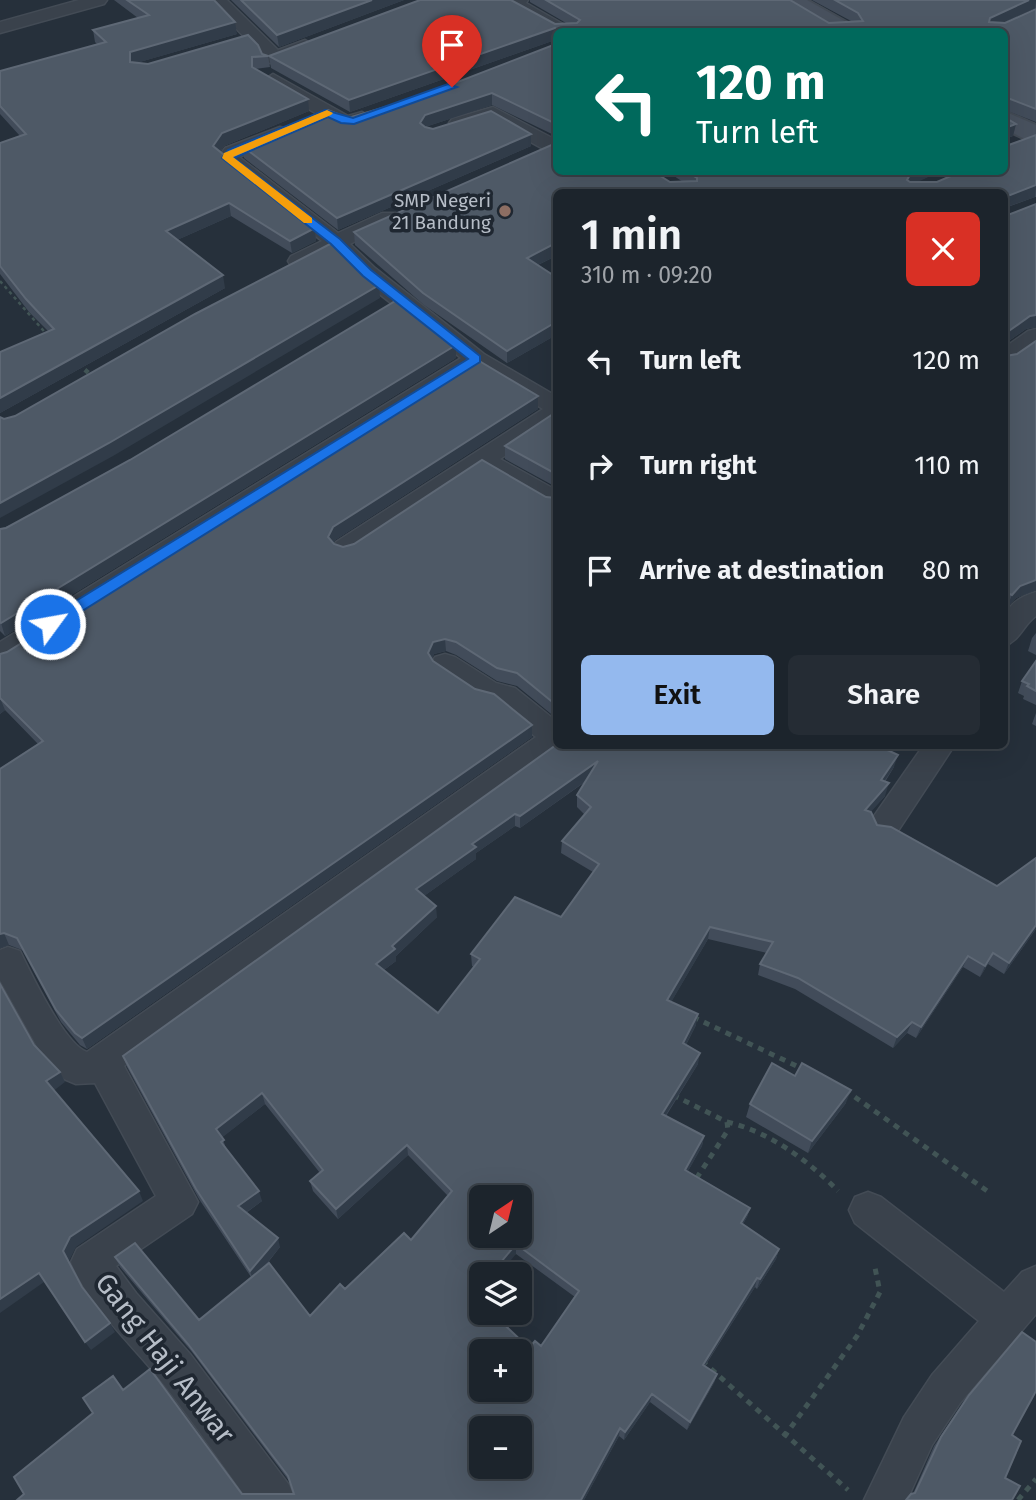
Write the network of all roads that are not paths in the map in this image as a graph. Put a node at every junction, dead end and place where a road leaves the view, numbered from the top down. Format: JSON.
{"nodes":[{"id":1,"x":98,"y":0,"type":"edge"},
{"id":2,"x":217,"y":0,"type":"edge"},
{"id":3,"x":519,"y":0,"type":"edge"},
{"id":4,"x":790,"y":0,"type":"edge"},
{"id":5,"x":0,"y":28,"type":"edge"},
{"id":6,"x":560,"y":28,"type":"edge"},
{"id":7,"x":840,"y":28,"type":"edge"},
{"id":8,"x":254,"y":37,"type":"junction"},
{"id":9,"x":328,"y":37,"type":"edge"},
{"id":10,"x":229,"y":44,"type":"edge"},
{"id":11,"x":267,"y":67,"type":"junction"},
{"id":12,"x":328,"y":113,"type":"junction"},
{"id":13,"x":376,"y":114,"type":"edge"},
{"id":14,"x":1008,"y":121,"type":"edge"},
{"id":15,"x":444,"y":129,"type":"edge"},
{"id":16,"x":1029,"y":139,"type":"edge"},
{"id":17,"x":553,"y":145,"type":"edge"},
{"id":18,"x":553,"y":146,"type":"edge"},
{"id":19,"x":531,"y":156,"type":"edge"},
{"id":20,"x":408,"y":210,"type":"edge"},
{"id":21,"x":335,"y":242,"type":"junction"},
{"id":22,"x":282,"y":270,"type":"edge"},
{"id":23,"x":398,"y":299,"type":"junction"},
{"id":24,"x":375,"y":313,"type":"edge"},
{"id":25,"x":1036,"y":336,"type":"edge"},
{"id":26,"x":1008,"y":357,"type":"edge"},
{"id":27,"x":476,"y":359,"type":"junction"},
{"id":28,"x":553,"y":403,"type":"edge"},
{"id":29,"x":553,"y":413,"type":"edge"},
{"id":30,"x":483,"y":460,"type":"junction"},
{"id":31,"x":553,"y":499,"type":"edge"},
{"id":32,"x":345,"y":548,"type":"edge"},
{"id":33,"x":1036,"y":602,"type":"edge"},
{"id":34,"x":1008,"y":630,"type":"edge"},
{"id":35,"x":0,"y":655,"type":"edge"},
{"id":36,"x":445,"y":664,"type":"dead end"},
{"id":37,"x":553,"y":736,"type":"edge"},
{"id":38,"x":553,"y":740,"type":"edge"},
{"id":39,"x":937,"y":749,"type":"edge"},
{"id":40,"x":885,"y":825,"type":"edge"},
{"id":41,"x":0,"y":966,"type":"edge"},
{"id":42,"x":101,"y":1064,"type":"junction"},
{"id":43,"x":854,"y":1205,"type":"road end"},
{"id":44,"x":1036,"y":1285,"type":"edge"},
{"id":45,"x":1007,"y":1318,"type":"junction"},
{"id":46,"x":868,"y":1496,"type":"edge"},
{"id":47,"x":274,"y":1500,"type":"edge"}],
"edges":[{"from":1,"to":5,"type":"street"},
{"from":2,"to":8,"type":"street"},
{"from":3,"to":6,"type":"street"},
{"from":4,"to":7,"type":"main road"},
{"from":8,"to":10,"type":"street"},
{"from":8,"to":11,"type":"street"},
{"from":9,"to":11,"type":"street"},
{"from":11,"to":12,"type":"street"},
{"from":12,"to":13,"type":"street"},
{"from":12,"to":21,"type":"street"},
{"from":14,"to":16,"type":"main road"},
{"from":15,"to":17,"type":"street"},
{"from":18,"to":19,"type":"street"},
{"from":20,"to":21,"type":"street"},
{"from":21,"to":22,"type":"street"},
{"from":21,"to":23,"type":"street"},
{"from":23,"to":24,"type":"street"},
{"from":23,"to":27,"type":"street"},
{"from":25,"to":26,"type":"street"},
{"from":27,"to":28,"type":"street"},
{"from":27,"to":35,"type":"street"},
{"from":29,"to":30,"type":"street"},
{"from":30,"to":31,"type":"street"},
{"from":30,"to":32,"type":"street"},
{"from":33,"to":34,"type":"street"},
{"from":36,"to":37,"type":"street"},
{"from":38,"to":42,"type":"street"},
{"from":39,"to":40,"type":"street"},
{"from":41,"to":42,"type":"street"},
{"from":42,"to":47,"type":"street","name":"Gang Haji Anwar"},
{"from":43,"to":45,"type":"street"},
{"from":44,"to":45,"type":"street"},
{"from":45,"to":46,"type":"street"}]}
